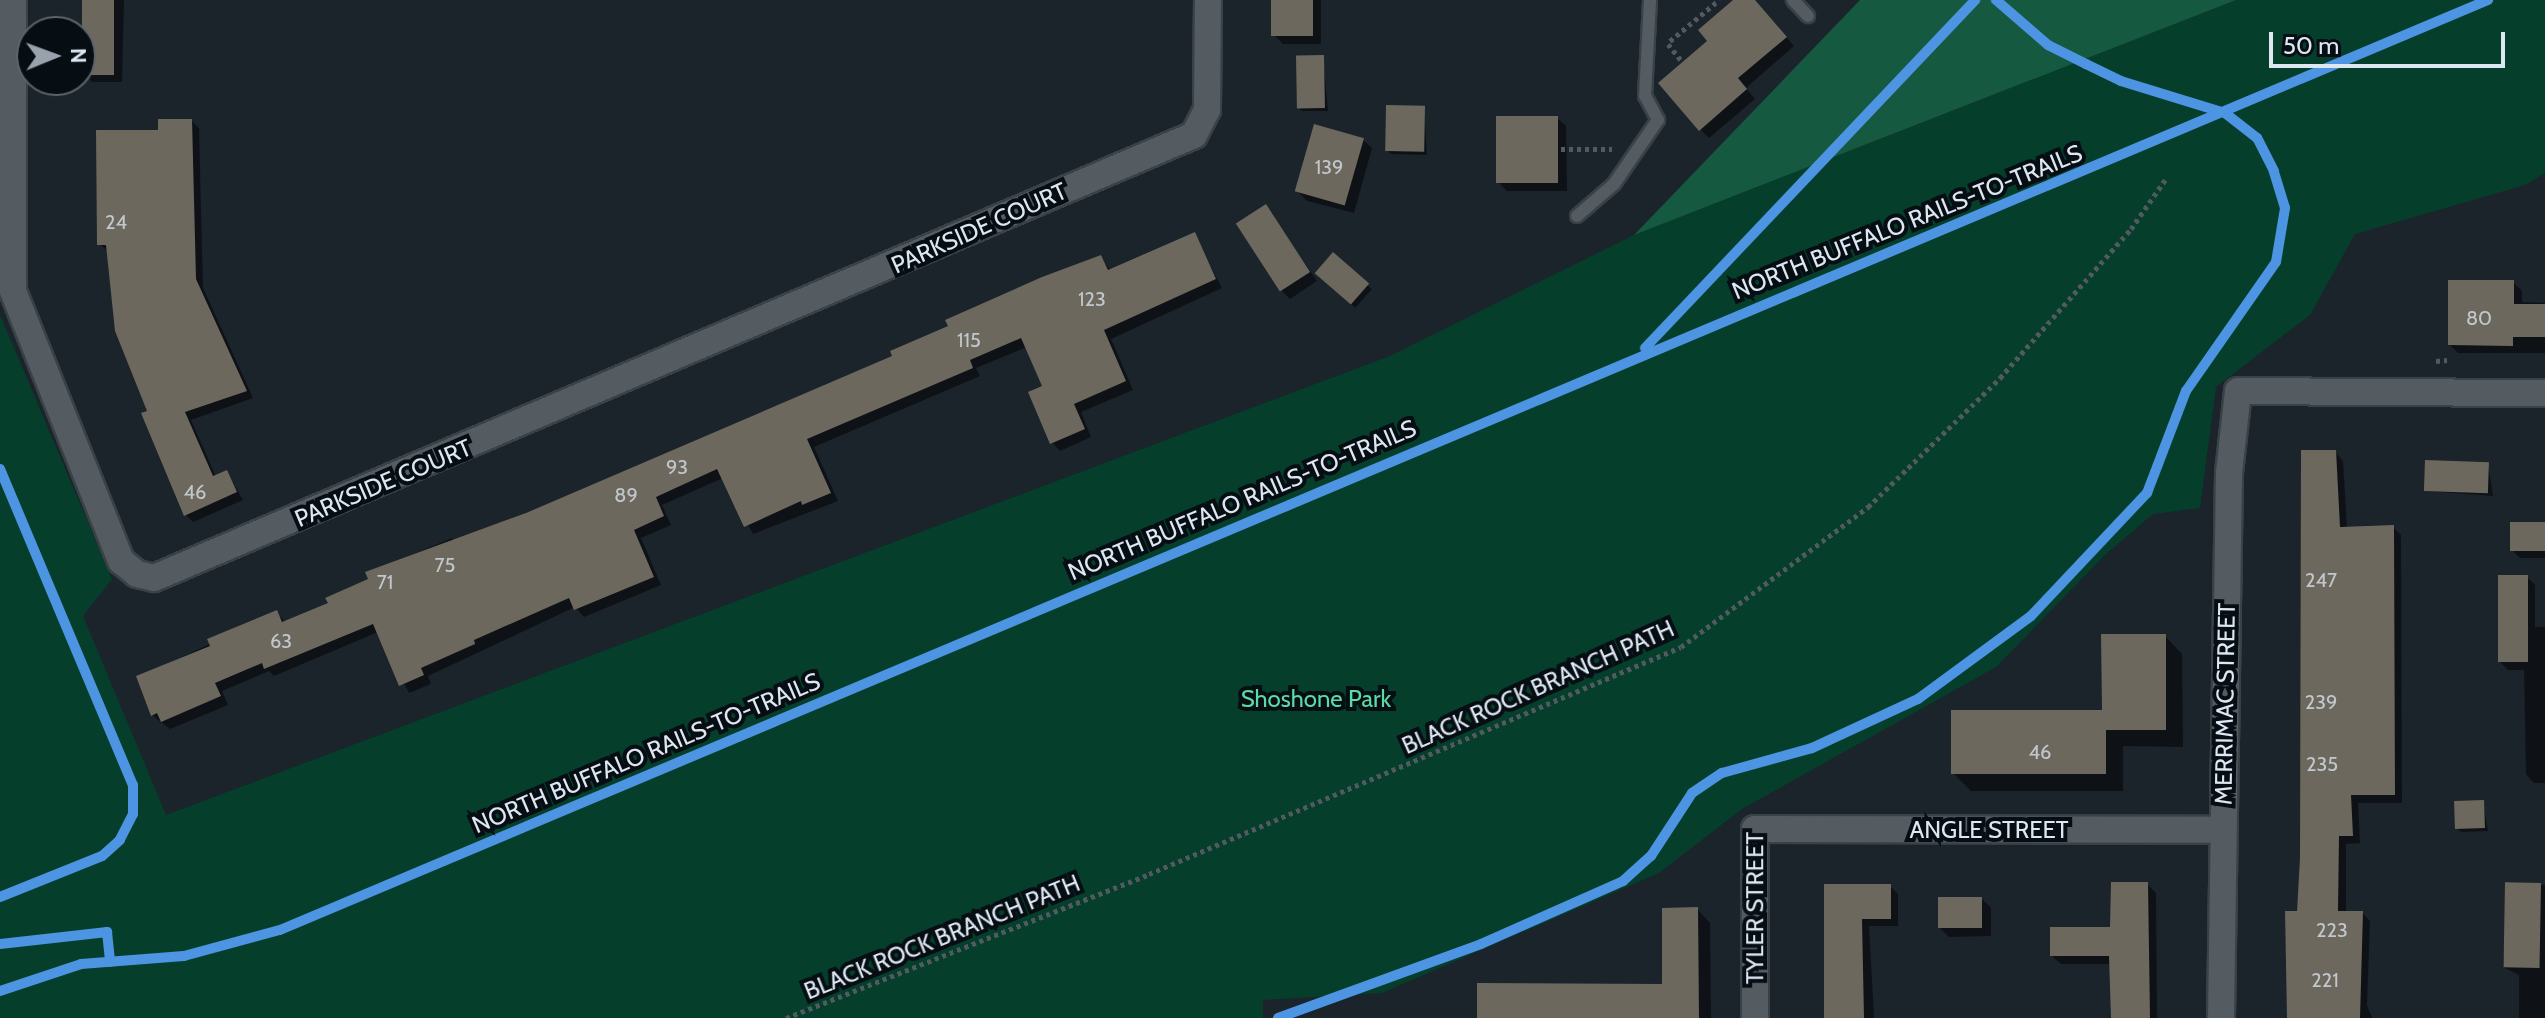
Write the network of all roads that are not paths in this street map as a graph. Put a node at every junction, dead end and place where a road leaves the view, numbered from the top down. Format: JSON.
{"nodes":[{"id":1,"x":13,"y":0,"type":"edge"},
{"id":2,"x":1208,"y":0,"type":"edge"},
{"id":3,"x":1650,"y":0,"type":"edge"},
{"id":4,"x":1793,"y":0,"type":"edge"},
{"id":5,"x":1808,"y":16,"type":"dead end"},
{"id":6,"x":1577,"y":216,"type":"dead end"},
{"id":7,"x":2545,"y":393,"type":"edge"},
{"id":8,"x":1755,"y":829,"type":"joint"},
{"id":9,"x":2222,"y":830,"type":"junction"},
{"id":10,"x":1755,"y":1018,"type":"edge"},
{"id":11,"x":2221,"y":1018,"type":"edge"}],
"edges":[{"from":1,"to":2,"type":"street","name":"PARKSIDE COURT"},
{"from":3,"to":6,"type":"lane"},
{"from":4,"to":5,"type":"lane"},
{"from":7,"to":9,"type":"street","name":"MERRIMAC STREET"},
{"from":8,"to":9,"type":"street","name":"ANGLE STREET"},
{"from":8,"to":10,"type":"street","name":"TYLER STREET"},
{"from":9,"to":11,"type":"street","name":"MERRIMAC STREET"}]}
